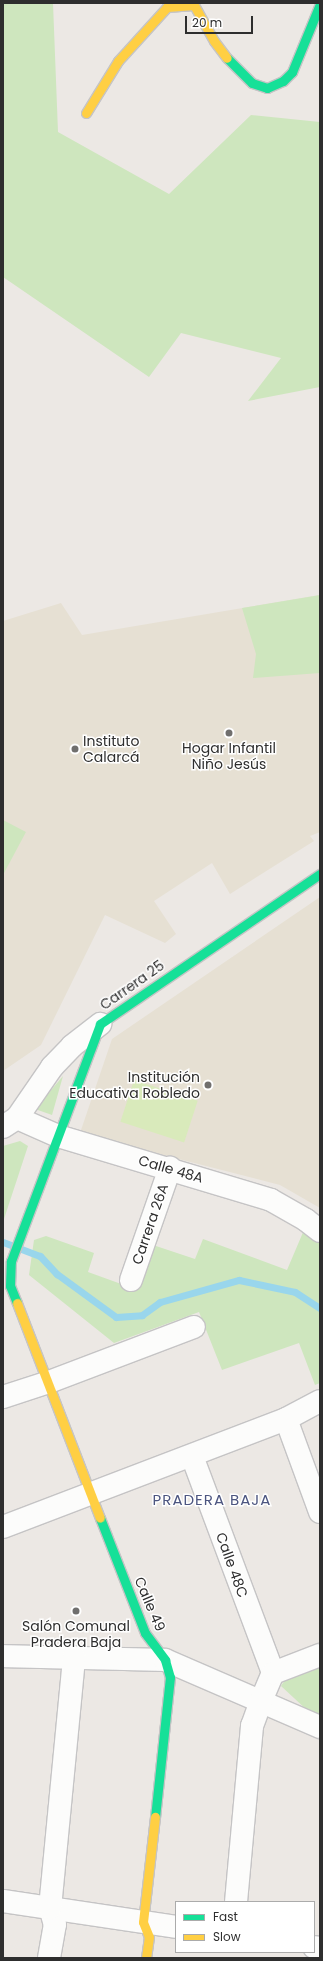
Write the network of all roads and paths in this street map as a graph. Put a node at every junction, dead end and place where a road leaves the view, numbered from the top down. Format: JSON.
{"nodes":[{"id":1,"x":196,"y":4,"type":"edge"},
{"id":2,"x":320,"y":4,"type":"edge"},
{"id":3,"x":86,"y":113,"type":"dead end"},
{"id":4,"x":320,"y":874,"type":"edge"},
{"id":5,"x":100,"y":1024,"type":"junction"},
{"id":6,"x":10,"y":1123,"type":"edge"},
{"id":7,"x":58,"y":1136,"type":"junction"},
{"id":8,"x":170,"y":1168,"type":"junction"},
{"id":9,"x":320,"y":1231,"type":"edge"},
{"id":10,"x":131,"y":1280,"type":"dead end"},
{"id":11,"x":7,"y":1282,"type":"edge"},
{"id":12,"x":194,"y":1327,"type":"dead end"},
{"id":13,"x":49,"y":1382,"type":"junction"},
{"id":14,"x":3,"y":1397,"type":"edge"},
{"id":15,"x":320,"y":1401,"type":"edge"},
{"id":16,"x":286,"y":1419,"type":"junction"},
{"id":17,"x":192,"y":1456,"type":"junction"},
{"id":18,"x":91,"y":1491,"type":"junction"},
{"id":19,"x":320,"y":1512,"type":"edge"},
{"id":20,"x":3,"y":1527,"type":"edge"},
{"id":21,"x":320,"y":1655,"type":"edge"},
{"id":22,"x":3,"y":1656,"type":"edge"},
{"id":23,"x":74,"y":1657,"type":"junction"},
{"id":24,"x":165,"y":1660,"type":"junction"},
{"id":25,"x":273,"y":1673,"type":"junction"},
{"id":26,"x":261,"y":1701,"type":"junction"},
{"id":27,"x":320,"y":1727,"type":"edge"},
{"id":28,"x":3,"y":1901,"type":"edge"},
{"id":29,"x":236,"y":1901,"type":"edge"},
{"id":30,"x":50,"y":1908,"type":"junction"},
{"id":31,"x":143,"y":1922,"type":"junction"},
{"id":32,"x":175,"y":1927,"type":"edge"},
{"id":33,"x":49,"y":1958,"type":"edge"},
{"id":34,"x":146,"y":1958,"type":"edge"}],
"edges":[{"from":1,"to":2,"type":"street"},
{"from":1,"to":3,"type":"street"},
{"from":4,"to":5,"type":"street","name":"Carrera 25"},
{"from":5,"to":6,"type":"street"},
{"from":5,"to":7,"type":"street","name":"Carrera 25"},
{"from":6,"to":7,"type":"street","name":"Calle 48A"},
{"from":7,"to":8,"type":"street","name":"Calle 48A"},
{"from":7,"to":11,"type":"street","name":"Carrera 25"},
{"from":8,"to":9,"type":"street","name":"Calle 48A"},
{"from":8,"to":10,"type":"street","name":"Carrera 26A"},
{"from":11,"to":13,"type":"street","name":"Calle 49"},
{"from":12,"to":13,"type":"street"},
{"from":13,"to":14,"type":"street"},
{"from":13,"to":18,"type":"street","name":"Calle 49"},
{"from":15,"to":16,"type":"street"},
{"from":16,"to":17,"type":"street"},
{"from":16,"to":19,"type":"street"},
{"from":17,"to":18,"type":"street"},
{"from":17,"to":25,"type":"street","name":"Calle 48C"},
{"from":18,"to":20,"type":"street"},
{"from":18,"to":24,"type":"street","name":"Calle 49"},
{"from":21,"to":25,"type":"street"},
{"from":22,"to":23,"type":"street"},
{"from":23,"to":24,"type":"street"},
{"from":23,"to":30,"type":"street"},
{"from":24,"to":26,"type":"street"},
{"from":24,"to":31,"type":"street","name":"Calle 49"},
{"from":25,"to":26,"type":"street"},
{"from":26,"to":27,"type":"street"},
{"from":26,"to":29,"type":"street"},
{"from":28,"to":30,"type":"street"},
{"from":30,"to":31,"type":"street"},
{"from":30,"to":33,"type":"street"},
{"from":31,"to":32,"type":"street"},
{"from":31,"to":34,"type":"street","name":"Calle 49"}]}
